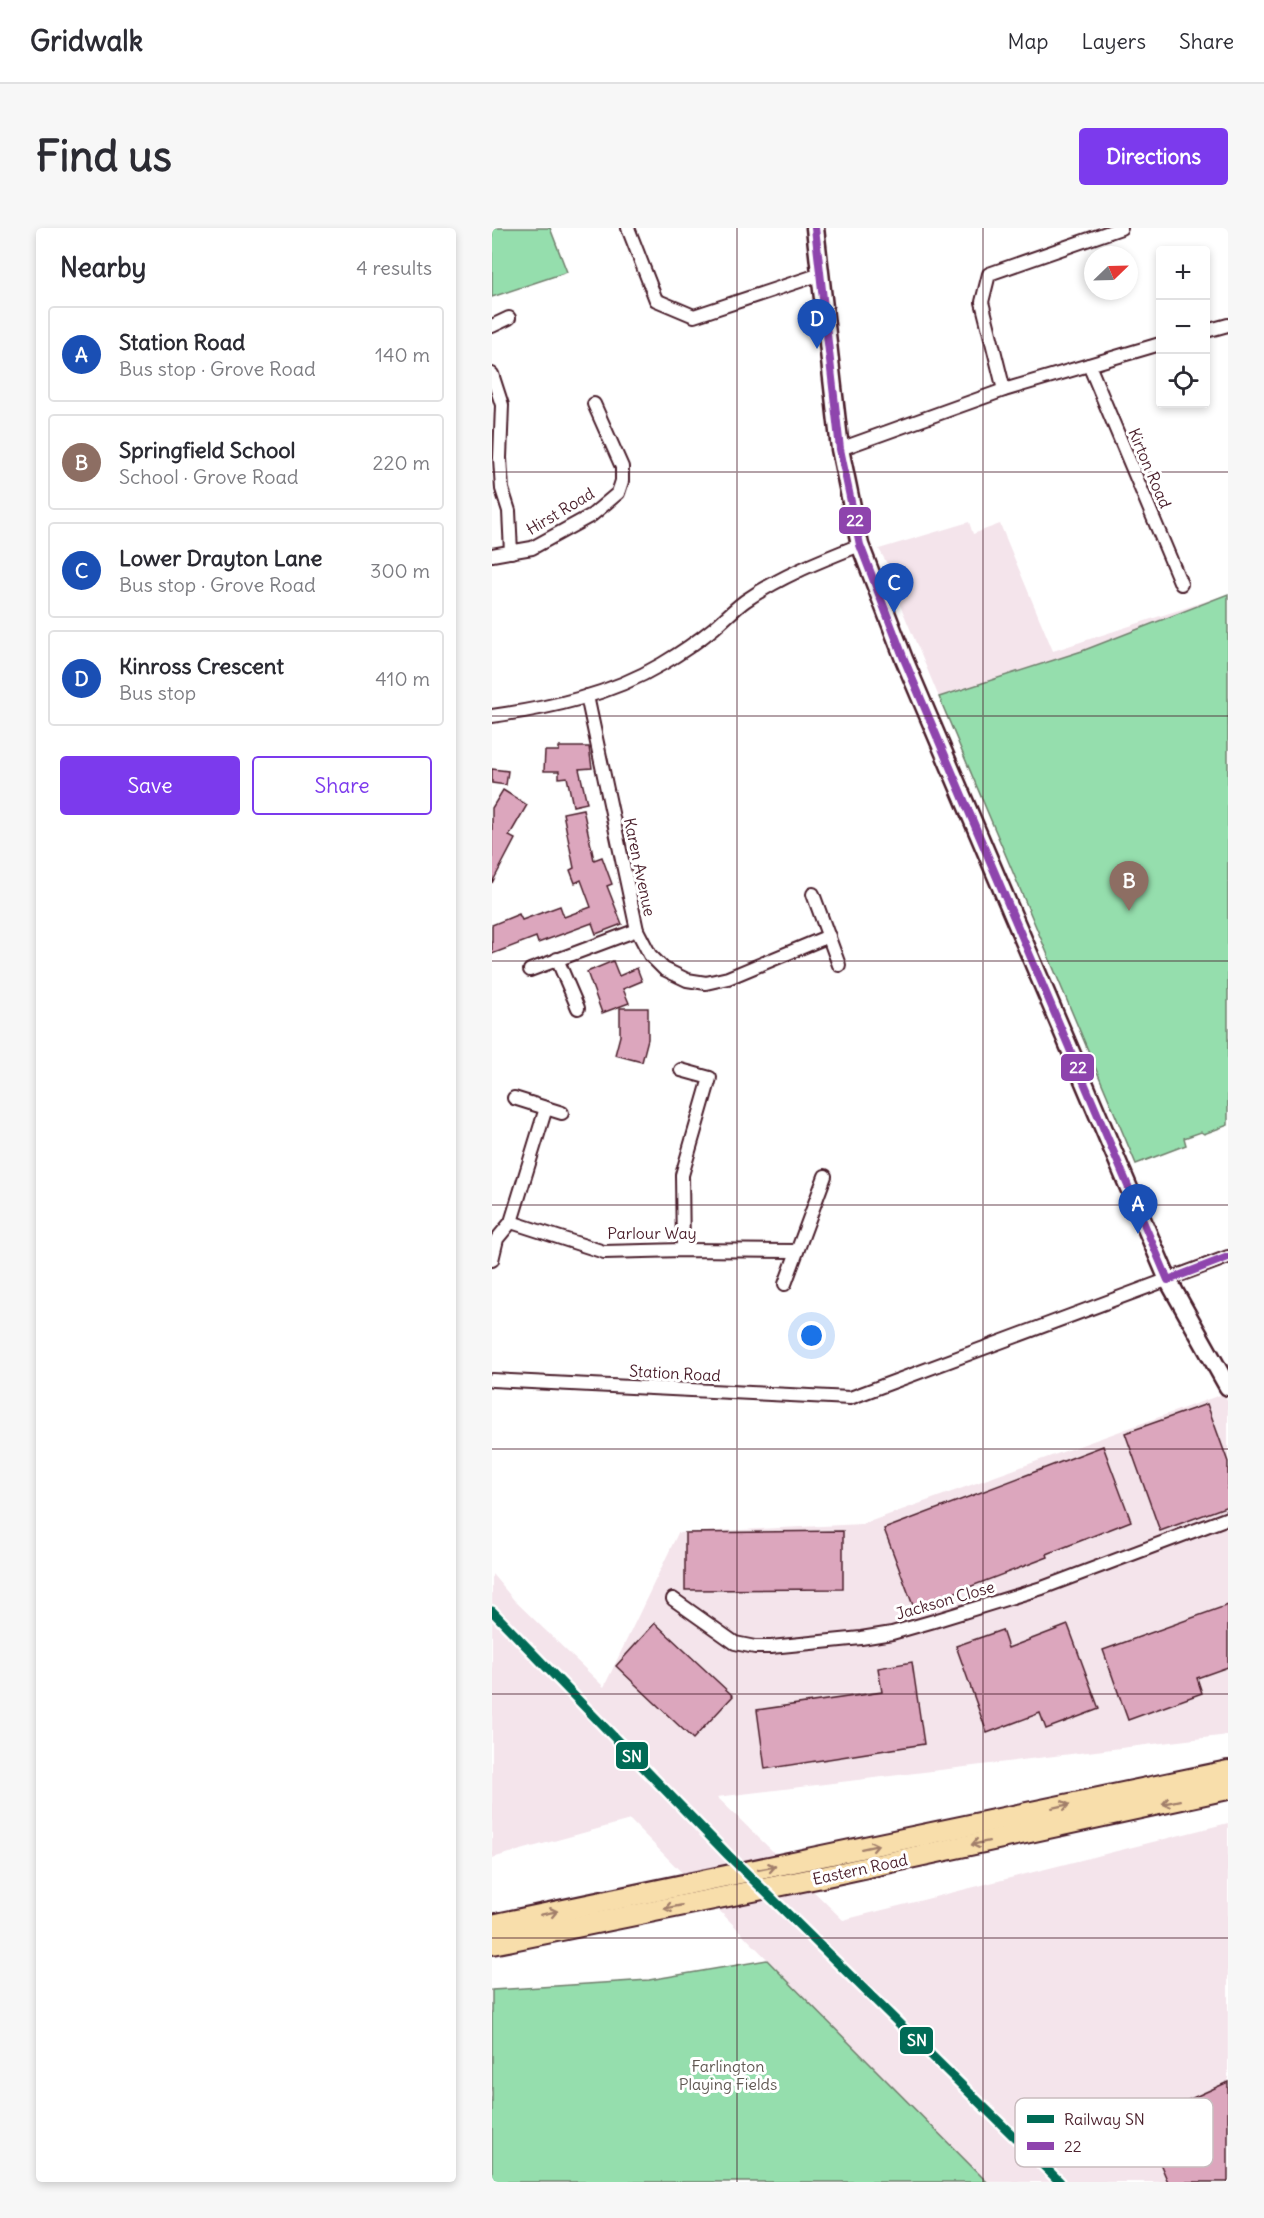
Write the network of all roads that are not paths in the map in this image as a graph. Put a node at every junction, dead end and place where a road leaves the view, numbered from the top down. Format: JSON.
{"nodes":[{"id":1,"x":628,"y":228,"type":"edge"},
{"id":2,"x":815,"y":228,"type":"edge"},
{"id":3,"x":1121,"y":228,"type":"edge"},
{"id":4,"x":821,"y":274,"type":"junction"},
{"id":5,"x":509,"y":318,"type":"dead end"},
{"id":6,"x":1228,"y":325,"type":"edge"},
{"id":7,"x":492,"y":327,"type":"edge"},
{"id":8,"x":1210,"y":330,"type":"edge"},
{"id":9,"x":1156,"y":345,"type":"edge"},
{"id":10,"x":1089,"y":365,"type":"junction"},
{"id":11,"x":492,"y":374,"type":"edge"},
{"id":12,"x":1004,"y":390,"type":"junction"},
{"id":13,"x":594,"y":404,"type":"dead end"},
{"id":14,"x":840,"y":449,"type":"junction"},
{"id":15,"x":860,"y":545,"type":"junction"},
{"id":16,"x":511,"y":552,"type":"junction"},
{"id":17,"x":492,"y":555,"type":"edge"},
{"id":18,"x":1181,"y":584,"type":"dead end"},
{"id":19,"x":587,"y":696,"type":"junction"},
{"id":20,"x":492,"y":716,"type":"edge"},
{"id":21,"x":813,"y":894,"type":"dead end"},
{"id":22,"x":637,"y":930,"type":"junction"},
{"id":23,"x":829,"y":936,"type":"junction"},
{"id":24,"x":557,"y":959,"type":"junction"},
{"id":25,"x":839,"y":965,"type":"dead end"},
{"id":26,"x":530,"y":970,"type":"dead end"},
{"id":27,"x":578,"y":1008,"type":"dead end"},
{"id":28,"x":681,"y":1070,"type":"dead end"},
{"id":29,"x":514,"y":1098,"type":"dead end"},
{"id":30,"x":546,"y":1108,"type":"junction"},
{"id":31,"x":562,"y":1113,"type":"dead end"},
{"id":32,"x":825,"y":1176,"type":"dead end"},
{"id":33,"x":511,"y":1222,"type":"junction"},
{"id":34,"x":683,"y":1250,"type":"junction"},
{"id":35,"x":797,"y":1251,"type":"junction"},
{"id":36,"x":1228,"y":1257,"type":"edge"},
{"id":37,"x":492,"y":1260,"type":"edge"},
{"id":38,"x":1168,"y":1280,"type":"junction"},
{"id":39,"x":784,"y":1284,"type":"dead end"},
{"id":40,"x":492,"y":1380,"type":"edge"},
{"id":41,"x":1228,"y":1387,"type":"edge"},
{"id":42,"x":1228,"y":1518,"type":"edge"},
{"id":43,"x":673,"y":1599,"type":"dead end"},
{"id":44,"x":1228,"y":1771,"type":"edge"},
{"id":45,"x":1228,"y":1789,"type":"edge"},
{"id":46,"x":492,"y":1925,"type":"edge"},
{"id":47,"x":492,"y":1944,"type":"edge"}],
"edges":[{"from":1,"to":4,"type":"street"},
{"from":2,"to":4,"type":"street"},
{"from":3,"to":12,"type":"street"},
{"from":4,"to":14,"type":"street"},
{"from":5,"to":7,"type":"street"},
{"from":6,"to":8,"type":"street"},
{"from":9,"to":10,"type":"street"},
{"from":10,"to":12,"type":"street"},
{"from":10,"to":18,"type":"street","name":"Kirton Road"},
{"from":11,"to":16,"type":"street"},
{"from":12,"to":14,"type":"street"},
{"from":13,"to":16,"type":"street","name":"Hirst Road"},
{"from":14,"to":15,"type":"street"},
{"from":15,"to":19,"type":"street"},
{"from":15,"to":38,"type":"street"},
{"from":16,"to":17,"type":"street","name":"Hirst Road"},
{"from":19,"to":20,"type":"street"},
{"from":19,"to":22,"type":"street","name":"Karen Avenue"},
{"from":21,"to":23,"type":"street"},
{"from":22,"to":23,"type":"street","name":"Karen Avenue"},
{"from":22,"to":24,"type":"street"},
{"from":23,"to":25,"type":"street"},
{"from":24,"to":26,"type":"street"},
{"from":24,"to":27,"type":"street"},
{"from":28,"to":34,"type":"street"},
{"from":29,"to":30,"type":"street"},
{"from":30,"to":31,"type":"street"},
{"from":30,"to":33,"type":"street"},
{"from":32,"to":35,"type":"street"},
{"from":33,"to":34,"type":"street","name":"Parlour Way"},
{"from":33,"to":37,"type":"street"},
{"from":34,"to":35,"type":"street","name":"Parlour Way"},
{"from":35,"to":39,"type":"street"},
{"from":36,"to":38,"type":"street","name":"Station Road"},
{"from":38,"to":40,"type":"street","name":"Station Road"},
{"from":38,"to":41,"type":"street"},
{"from":42,"to":43,"type":"street","name":"Jackson Close"},
{"from":46,"to":44,"type":"main road","name":"Eastern Road","one_way":true},
{"from":45,"to":47,"type":"main road","name":"Eastern Road","one_way":true}]}
